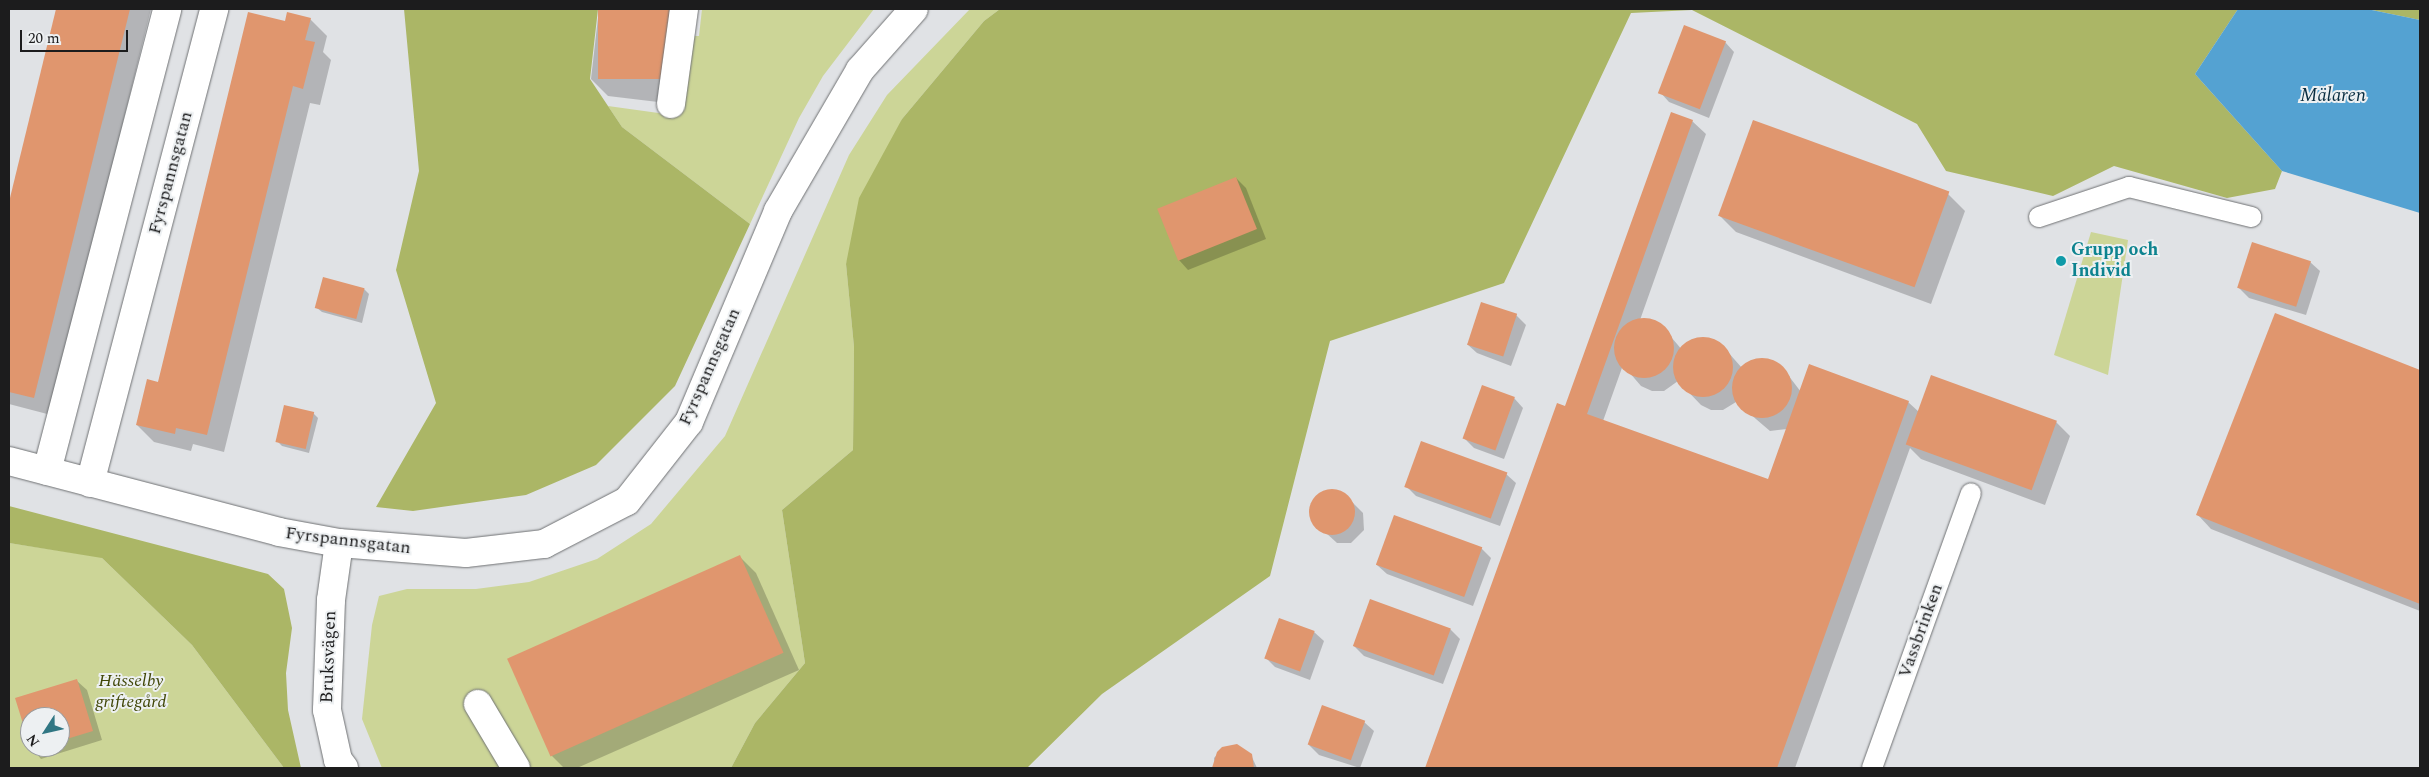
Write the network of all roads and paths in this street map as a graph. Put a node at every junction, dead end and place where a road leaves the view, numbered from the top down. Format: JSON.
{"nodes":[{"id":1,"x":167,"y":9,"type":"edge"},
{"id":2,"x":214,"y":9,"type":"edge"},
{"id":3,"x":684,"y":9,"type":"edge"},
{"id":4,"x":914,"y":9,"type":"edge"},
{"id":5,"x":671,"y":104,"type":"dead end"},
{"id":6,"x":2039,"y":217,"type":"dead end"},
{"id":7,"x":2251,"y":217,"type":"dead end"},
{"id":8,"x":9,"y":461,"type":"edge"},
{"id":9,"x":47,"y":471,"type":"junction"},
{"id":10,"x":90,"y":483,"type":"junction"},
{"id":11,"x":1971,"y":494,"type":"dead end"},
{"id":12,"x":339,"y":543,"type":"junction"},
{"id":13,"x":478,"y":704,"type":"dead end"},
{"id":14,"x":344,"y":768,"type":"edge"},
{"id":15,"x":516,"y":768,"type":"edge"},
{"id":16,"x":1872,"y":768,"type":"edge"}],
"edges":[{"from":1,"to":9,"type":"street"},
{"from":2,"to":10,"type":"street","name":"Fyrspannsgatan"},
{"from":3,"to":5,"type":"street"},
{"from":4,"to":12,"type":"street","name":"Fyrspannsgatan"},
{"from":6,"to":7,"type":"lane"},
{"from":8,"to":9,"type":"street","name":"Fyrspannsgatan"},
{"from":9,"to":10,"type":"street","name":"Fyrspannsgatan"},
{"from":10,"to":12,"type":"street","name":"Fyrspannsgatan"},
{"from":11,"to":16,"type":"lane","name":"Vassbrinken"},
{"from":12,"to":14,"type":"street","name":"Bruksvägen"},
{"from":13,"to":15,"type":"street"}]}
